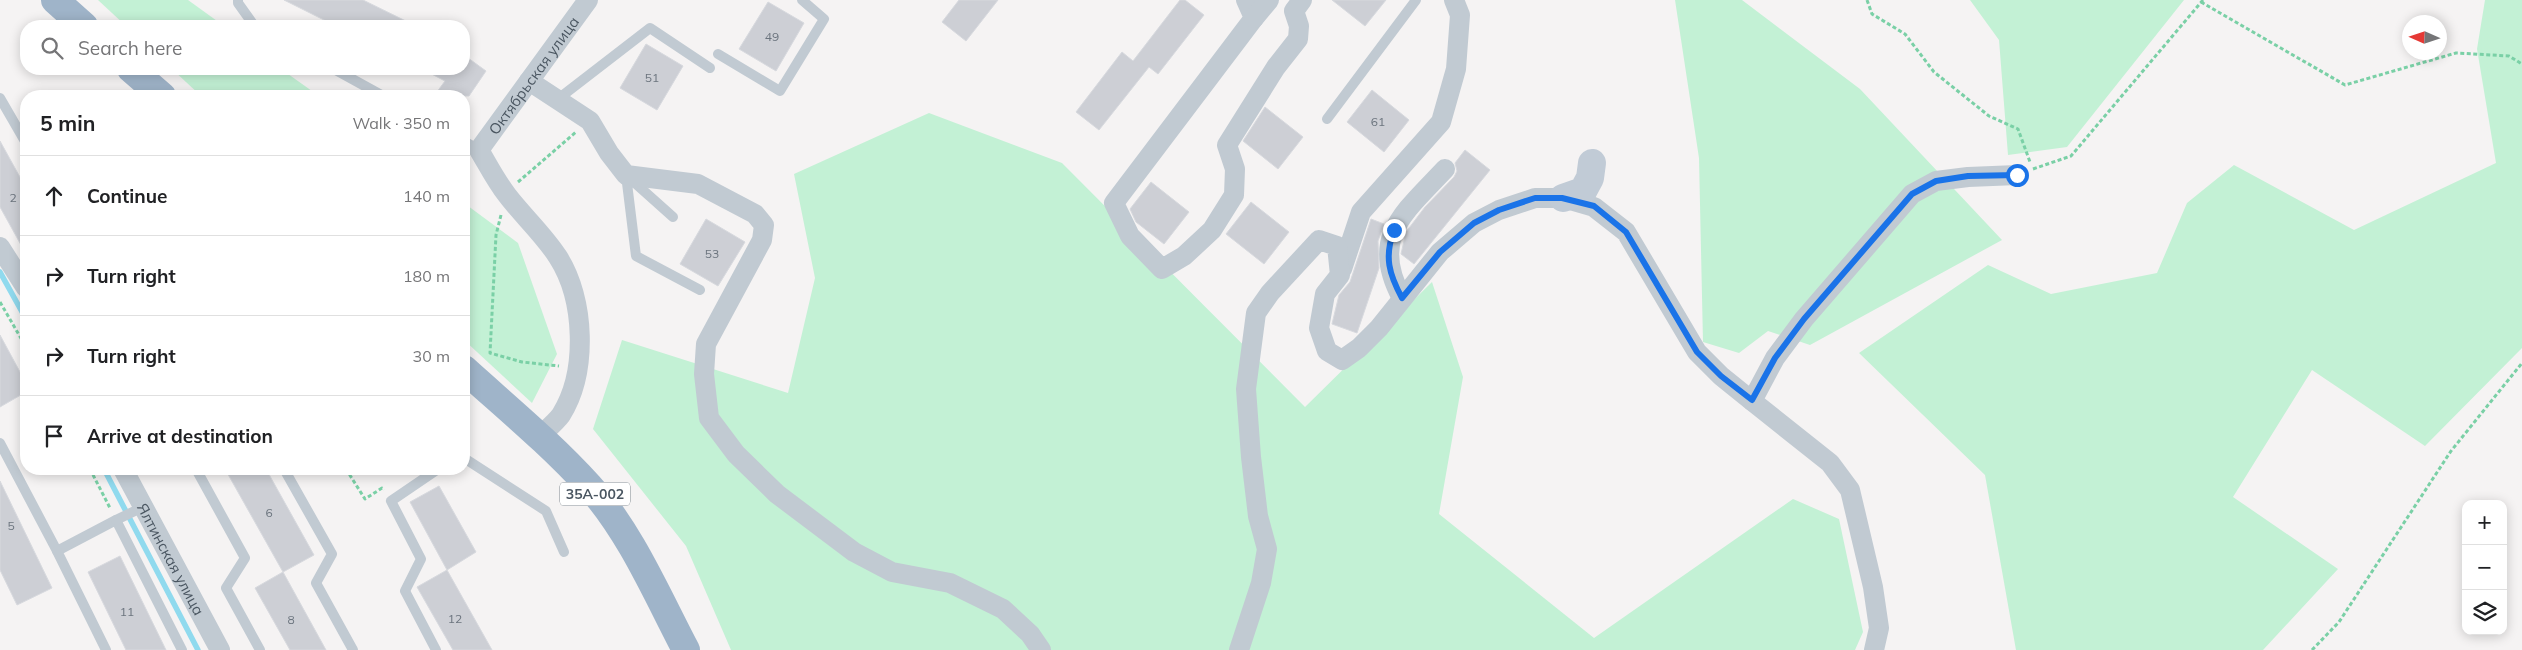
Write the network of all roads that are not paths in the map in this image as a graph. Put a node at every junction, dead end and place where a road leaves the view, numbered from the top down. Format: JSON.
{"nodes":[{"id":1,"x":55,"y":0,"type":"edge"},
{"id":2,"x":588,"y":0,"type":"edge"},
{"id":3,"x":802,"y":0,"type":"edge"},
{"id":4,"x":1269,"y":0,"type":"edge"},
{"id":5,"x":1302,"y":0,"type":"edge"},
{"id":6,"x":1416,"y":0,"type":"edge"},
{"id":7,"x":1454,"y":0,"type":"edge"},
{"id":8,"x":239,"y":1,"type":"edge"},
{"id":9,"x":1250,"y":9,"type":"edge"},
{"id":10,"x":77,"y":20,"type":"edge"},
{"id":11,"x":251,"y":20,"type":"edge"},
{"id":12,"x":718,"y":54,"type":"dead end"},
{"id":13,"x":710,"y":68,"type":"dead end"},
{"id":14,"x":138,"y":75,"type":"edge"},
{"id":15,"x":345,"y":75,"type":"edge"},
{"id":16,"x":530,"y":81,"type":"junction"},
{"id":17,"x":155,"y":90,"type":"edge"},
{"id":18,"x":373,"y":90,"type":"edge"},
{"id":19,"x":0,"y":98,"type":"edge"},
{"id":20,"x":558,"y":99,"type":"junction"},
{"id":21,"x":1328,"y":119,"type":"dead end"},
{"id":22,"x":20,"y":133,"type":"edge"},
{"id":23,"x":471,"y":145,"type":"edge"},
{"id":24,"x":1592,"y":163,"type":"dead end"},
{"id":25,"x":1445,"y":169,"type":"dead end"},
{"id":26,"x":2025,"y":172,"type":"road end"},
{"id":27,"x":626,"y":175,"type":"junction"},
{"id":28,"x":1562,"y":198,"type":"junction"},
{"id":29,"x":673,"y":217,"type":"dead end"},
{"id":30,"x":0,"y":247,"type":"edge"},
{"id":31,"x":1340,"y":275,"type":"junction"},
{"id":32,"x":20,"y":277,"type":"edge"},
{"id":33,"x":700,"y":290,"type":"dead end"},
{"id":34,"x":1402,"y":298,"type":"junction"},
{"id":35,"x":470,"y":374,"type":"edge"},
{"id":36,"x":1752,"y":400,"type":"junction"},
{"id":37,"x":539,"y":437,"type":"junction"},
{"id":38,"x":0,"y":443,"type":"edge"},
{"id":39,"x":470,"y":462,"type":"edge"},
{"id":40,"x":126,"y":475,"type":"edge"},
{"id":41,"x":199,"y":475,"type":"edge"},
{"id":42,"x":287,"y":475,"type":"edge"},
{"id":43,"x":429,"y":475,"type":"edge"},
{"id":44,"x":143,"y":507,"type":"junction"},
{"id":45,"x":116,"y":520,"type":"junction"},
{"id":46,"x":57,"y":551,"type":"junction"},
{"id":47,"x":564,"y":552,"type":"dead end"},
{"id":48,"x":106,"y":650,"type":"edge"},
{"id":49,"x":182,"y":650,"type":"edge"},
{"id":50,"x":220,"y":650,"type":"edge"},
{"id":51,"x":260,"y":650,"type":"edge"},
{"id":52,"x":352,"y":650,"type":"edge"},
{"id":53,"x":436,"y":650,"type":"edge"},
{"id":54,"x":686,"y":650,"type":"edge"},
{"id":55,"x":1041,"y":650,"type":"edge"},
{"id":56,"x":1239,"y":650,"type":"edge"},
{"id":57,"x":1874,"y":650,"type":"edge"}],
"edges":[{"from":1,"to":10,"type":"highway"},
{"from":2,"to":16,"type":"street","name":"Октябрьская улица"},
{"from":3,"to":12,"type":"lane"},
{"from":4,"to":9,"type":"street"},
{"from":5,"to":9,"type":"street"},
{"from":6,"to":21,"type":"lane"},
{"from":7,"to":31,"type":"street"},
{"from":8,"to":11,"type":"lane"},
{"from":13,"to":20,"type":"lane"},
{"from":14,"to":17,"type":"highway"},
{"from":15,"to":18,"type":"lane"},
{"from":16,"to":20,"type":"street"},
{"from":16,"to":23,"type":"street","name":"Октябрьская улица"},
{"from":19,"to":22,"type":"lane"},
{"from":20,"to":27,"type":"street"},
{"from":23,"to":37,"type":"street","name":"Октябрьская улица"},
{"from":24,"to":28,"type":"main road"},
{"from":25,"to":34,"type":"street"},
{"from":26,"to":36,"type":"street"},
{"from":27,"to":29,"type":"lane"},
{"from":27,"to":33,"type":"lane"},
{"from":27,"to":55,"type":"street"},
{"from":28,"to":34,"type":"street"},
{"from":28,"to":36,"type":"street"},
{"from":30,"to":32,"type":"street"},
{"from":31,"to":34,"type":"street"},
{"from":31,"to":56,"type":"street"},
{"from":35,"to":37,"type":"highway","number":"35А-002"},
{"from":36,"to":57,"type":"street"},
{"from":37,"to":54,"type":"highway","number":"35А-002"},
{"from":38,"to":46,"type":"lane"},
{"from":39,"to":47,"type":"lane"},
{"from":40,"to":44,"type":"street","name":"Ялтинская улица"},
{"from":41,"to":51,"type":"lane"},
{"from":42,"to":52,"type":"lane"},
{"from":43,"to":53,"type":"lane"},
{"from":44,"to":45,"type":"lane"},
{"from":44,"to":50,"type":"street","name":"Ялтинская улица"},
{"from":45,"to":46,"type":"lane"},
{"from":45,"to":49,"type":"lane"},
{"from":46,"to":48,"type":"lane"}]}
